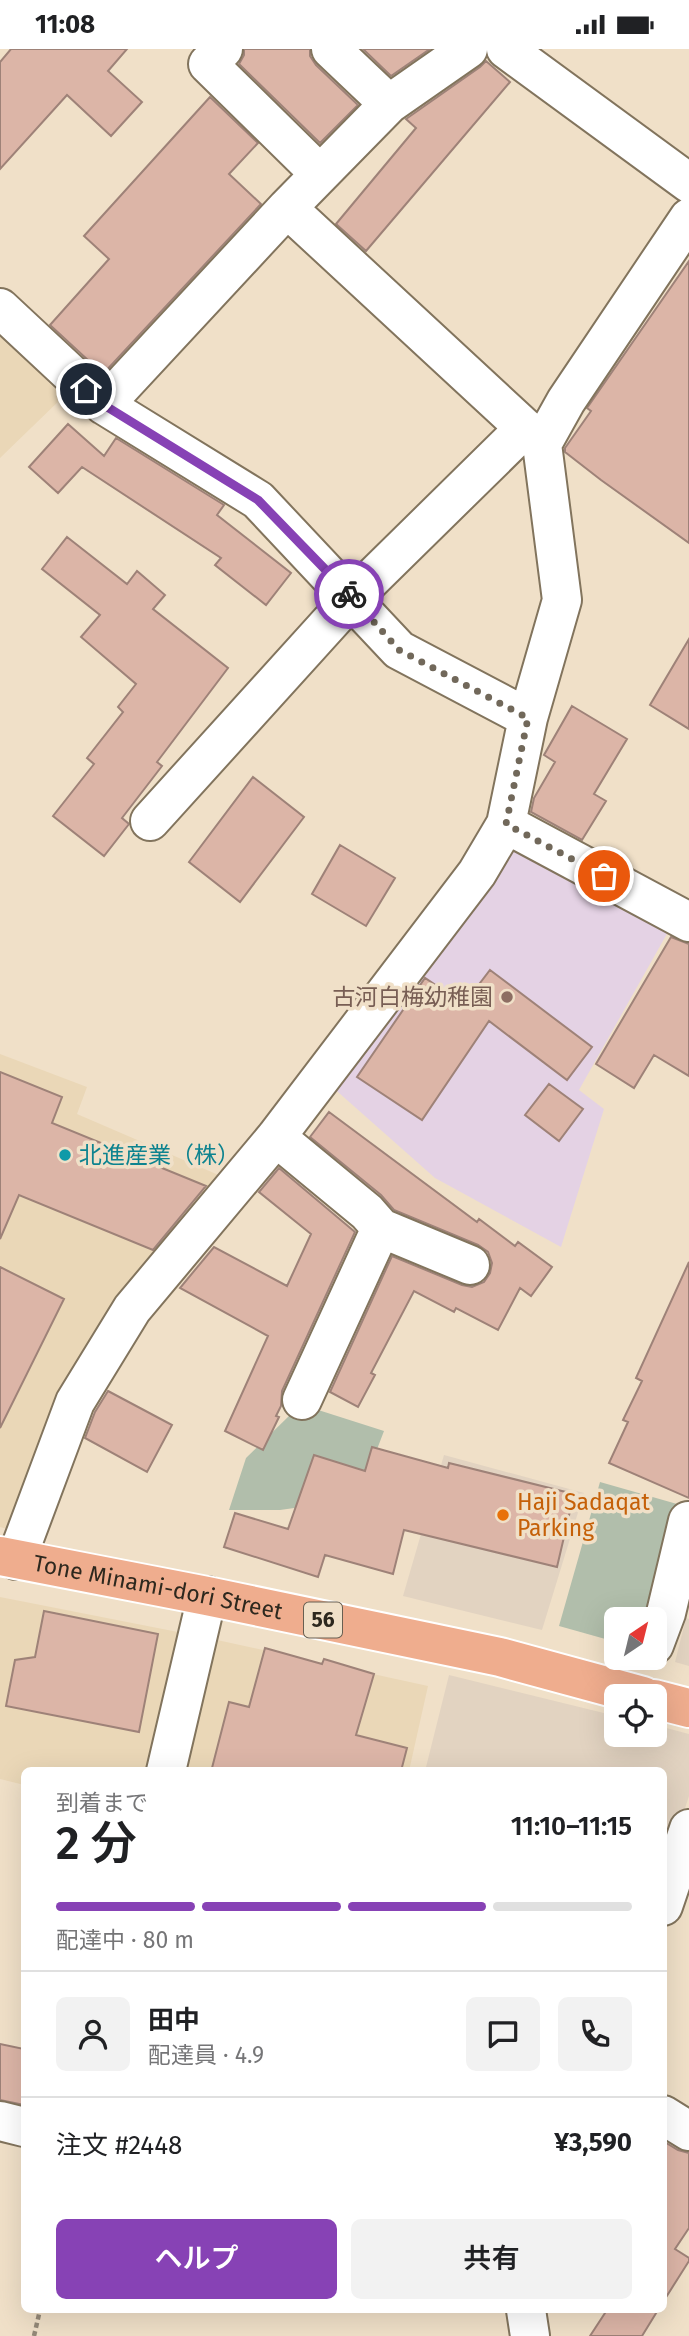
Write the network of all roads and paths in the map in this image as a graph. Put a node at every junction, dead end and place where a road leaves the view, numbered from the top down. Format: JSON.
{"nodes":[{"id":1,"x":223,"y":49,"type":"edge"},
{"id":2,"x":331,"y":49,"type":"edge"},
{"id":3,"x":468,"y":49,"type":"edge"},
{"id":4,"x":506,"y":49,"type":"edge"},
{"id":5,"x":389,"y":104,"type":"junction"},
{"id":6,"x":320,"y":174,"type":"junction"},
{"id":7,"x":689,"y":183,"type":"edge"},
{"id":8,"x":287,"y":208,"type":"junction"},
{"id":9,"x":689,"y":218,"type":"edge"},
{"id":10,"x":0,"y":308,"type":"edge"},
{"id":11,"x":104,"y":405,"type":"junction"},
{"id":12,"x":534,"y":436,"type":"junction"},
{"id":13,"x":352,"y":597,"type":"junction"},
{"id":14,"x":528,"y":718,"type":"junction"},
{"id":15,"x":150,"y":821,"type":"dead end"},
{"id":16,"x":506,"y":824,"type":"junction"},
{"id":17,"x":689,"y":922,"type":"edge"},
{"id":18,"x":276,"y":1137,"type":"junction"},
{"id":19,"x":381,"y":1228,"type":"junction"},
{"id":20,"x":470,"y":1265,"type":"dead end"},
{"id":21,"x":302,"y":1400,"type":"dead end"},
{"id":22,"x":688,"y":1521,"type":"edge"},
{"id":23,"x":8,"y":1558,"type":"edge"},
{"id":24,"x":207,"y":1596,"type":"junction"},
{"id":25,"x":667,"y":1609,"type":"edge"},
{"id":26,"x":604,"y":1685,"type":"edge"},
{"id":27,"x":667,"y":1702,"type":"edge"},
{"id":28,"x":689,"y":1708,"type":"edge"},
{"id":29,"x":167,"y":1767,"type":"edge"},
{"id":30,"x":689,"y":1829,"type":"edge"},
{"id":31,"x":667,"y":1894,"type":"edge"},
{"id":32,"x":667,"y":2117,"type":"edge"},
{"id":33,"x":0,"y":2121,"type":"edge"},
{"id":34,"x":21,"y":2126,"type":"edge"},
{"id":35,"x":689,"y":2131,"type":"edge"},
{"id":36,"x":39,"y":2313,"type":"edge"},
{"id":37,"x":527,"y":2313,"type":"edge"},
{"id":38,"x":34,"y":2336,"type":"edge"},
{"id":39,"x":530,"y":2336,"type":"edge"}],
"edges":[{"from":1,"to":6,"type":"street"},
{"from":2,"to":5,"type":"street"},
{"from":3,"to":5,"type":"street"},
{"from":4,"to":7,"type":"street"},
{"from":5,"to":6,"type":"street"},
{"from":6,"to":8,"type":"street"},
{"from":8,"to":11,"type":"street"},
{"from":8,"to":12,"type":"street"},
{"from":9,"to":12,"type":"street"},
{"from":10,"to":11,"type":"street"},
{"from":11,"to":13,"type":"street"},
{"from":12,"to":13,"type":"street"},
{"from":12,"to":14,"type":"street"},
{"from":13,"to":14,"type":"street"},
{"from":13,"to":15,"type":"street"},
{"from":14,"to":16,"type":"street"},
{"from":16,"to":17,"type":"street"},
{"from":16,"to":18,"type":"street"},
{"from":18,"to":19,"type":"street"},
{"from":18,"to":23,"type":"street"},
{"from":19,"to":20,"type":"street"},
{"from":19,"to":21,"type":"street"},
{"from":22,"to":25,"type":"street"},
{"from":23,"to":24,"type":"main road","name":"Tone Minami-dori Street","number":"56"},
{"from":24,"to":26,"type":"main road","name":"Tone Minami-dori Street","number":"56"},
{"from":24,"to":29,"type":"street"},
{"from":27,"to":28,"type":"main road","name":"Tone Minami-dori Street","number":"56"},
{"from":30,"to":31,"type":"street"},
{"from":32,"to":35,"type":"street"},
{"from":33,"to":34,"type":"street"},
{"from":36,"to":38,"type":"path"},
{"from":37,"to":39,"type":"street"}]}
